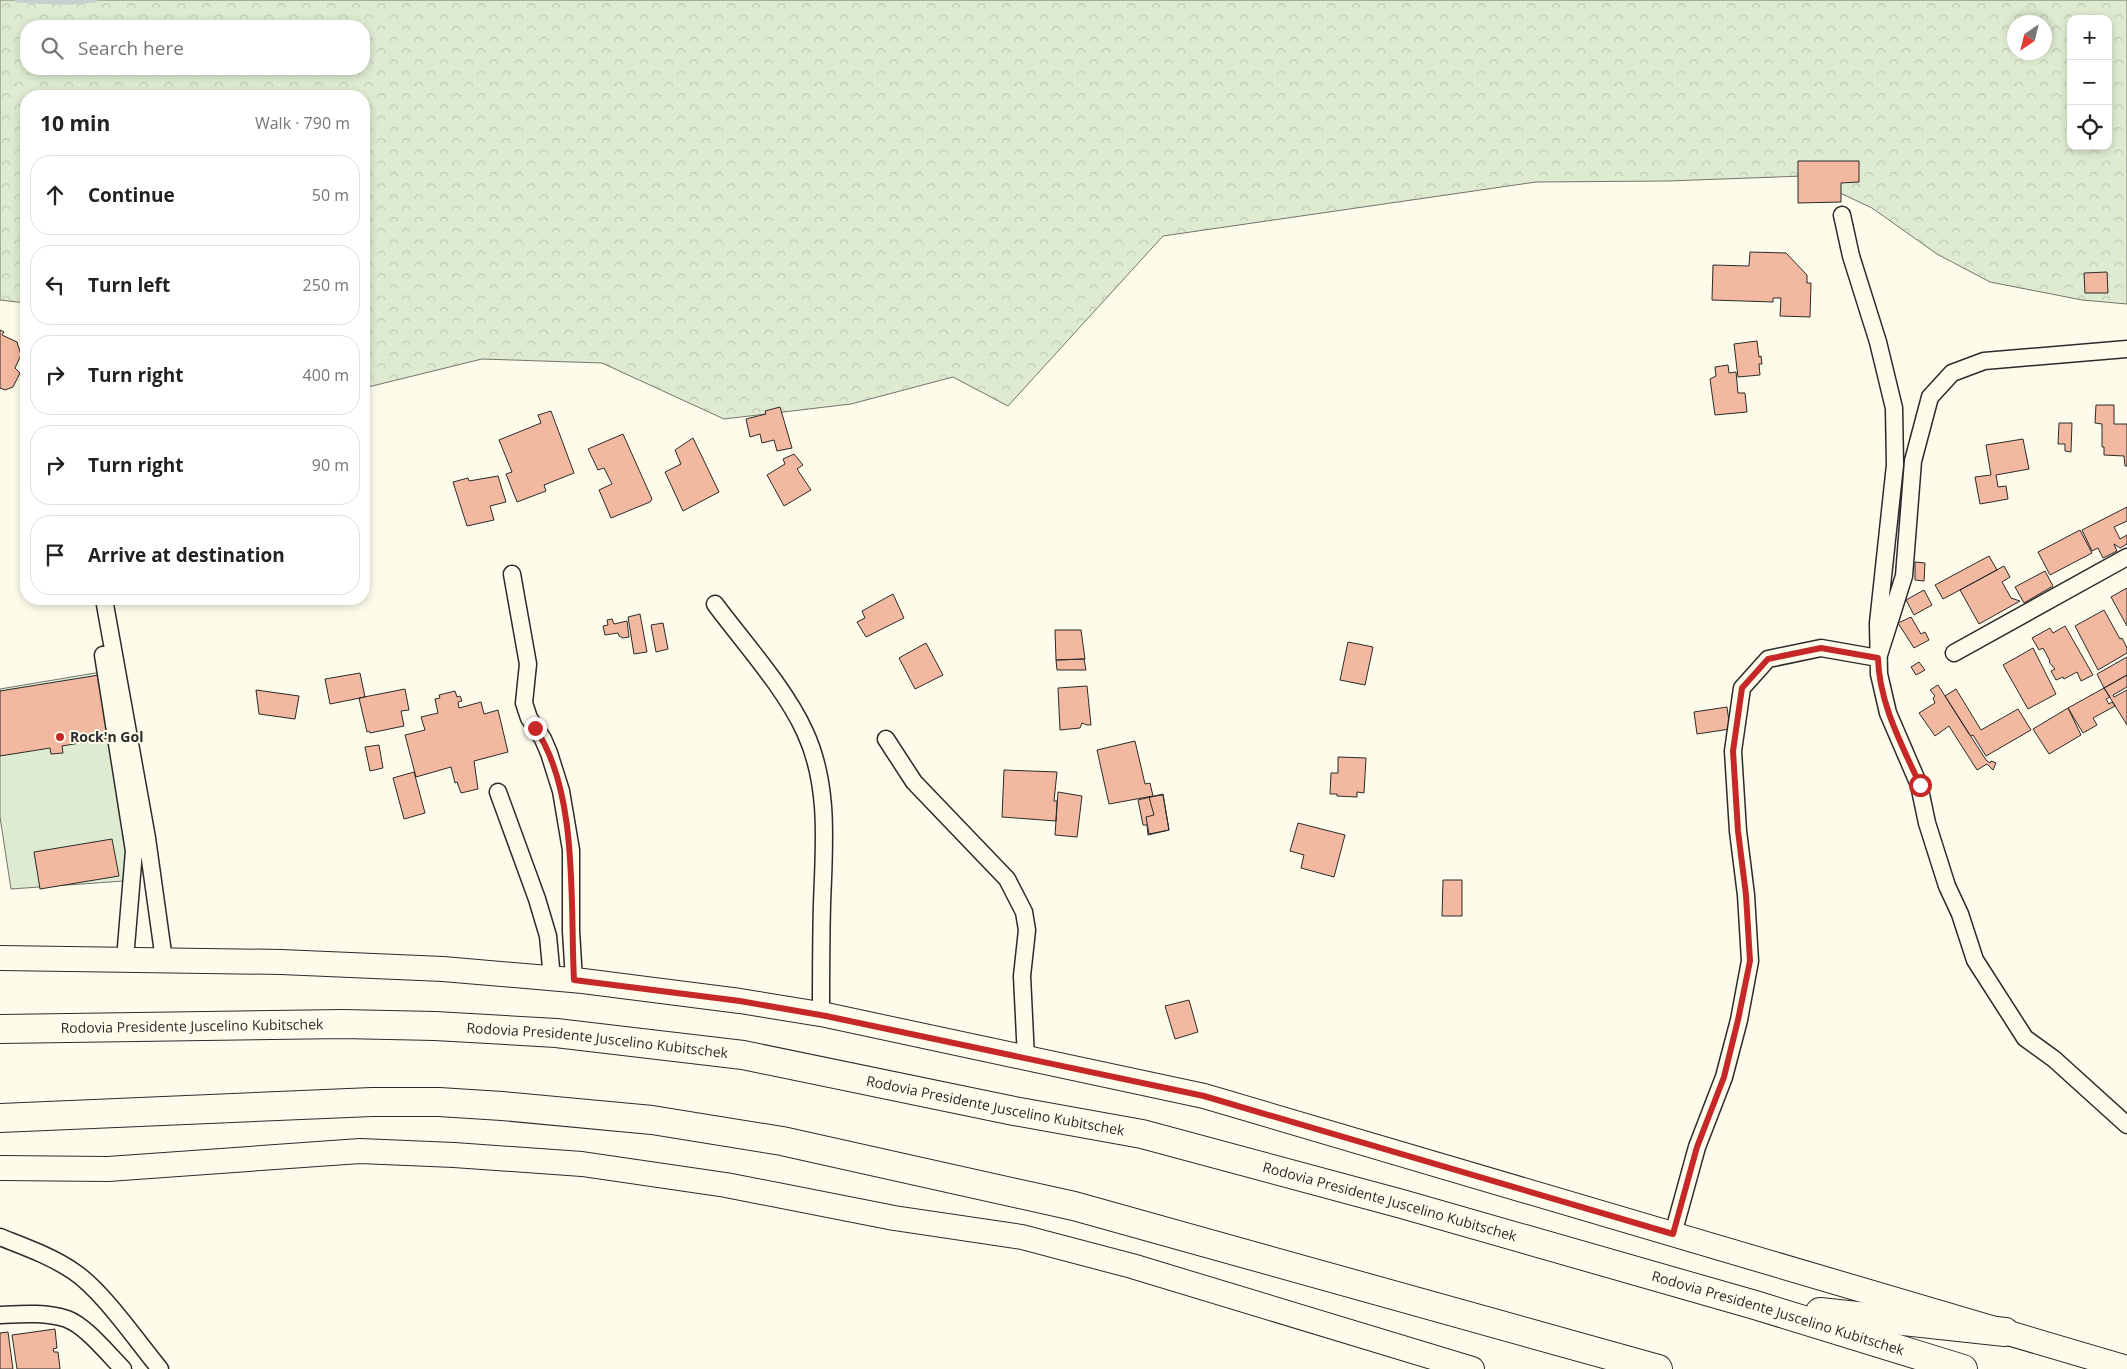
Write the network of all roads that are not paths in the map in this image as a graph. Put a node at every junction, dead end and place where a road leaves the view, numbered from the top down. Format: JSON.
{"nodes":[{"id":1,"x":1842,"y":215,"type":"dead end"},
{"id":2,"x":2127,"y":349,"type":"edge"},
{"id":3,"x":2127,"y":557,"type":"edge"},
{"id":4,"x":512,"y":574,"type":"dead end"},
{"id":5,"x":715,"y":604,"type":"dead end"},
{"id":6,"x":95,"y":605,"type":"edge"},
{"id":7,"x":105,"y":605,"type":"edge"},
{"id":8,"x":1954,"y":652,"type":"dead end"},
{"id":9,"x":1878,"y":658,"type":"junction"},
{"id":10,"x":886,"y":739,"type":"dead end"},
{"id":11,"x":498,"y":792,"type":"dead end"},
{"id":12,"x":0,"y":958,"type":"edge"},
{"id":13,"x":125,"y":959,"type":"junction"},
{"id":14,"x":164,"y":960,"type":"junction"},
{"id":15,"x":563,"y":979,"type":"junction"},
{"id":16,"x":821,"y":1015,"type":"junction"},
{"id":17,"x":0,"y":1029,"type":"edge"},
{"id":18,"x":1026,"y":1058,"type":"junction"},
{"id":19,"x":0,"y":1118,"type":"edge"},
{"id":20,"x":2127,"y":1125,"type":"edge"},
{"id":21,"x":0,"y":1168,"type":"edge"},
{"id":22,"x":1673,"y":1234,"type":"junction"},
{"id":23,"x":0,"y":1237,"type":"edge"},
{"id":24,"x":1755,"y":1305,"type":"junction"},
{"id":25,"x":0,"y":1314,"type":"edge"},
{"id":26,"x":2005,"y":1332,"type":"junction"},
{"id":27,"x":2127,"y":1368,"type":"edge"},
{"id":28,"x":122,"y":1369,"type":"edge"},
{"id":29,"x":160,"y":1369,"type":"edge"},
{"id":30,"x":1472,"y":1369,"type":"edge"},
{"id":31,"x":1658,"y":1369,"type":"edge"},
{"id":32,"x":1964,"y":1369,"type":"edge"}],
"edges":[{"from":1,"to":9,"type":"street"},
{"from":2,"to":9,"type":"street"},
{"from":3,"to":8,"type":"street"},
{"from":4,"to":15,"type":"street"},
{"from":5,"to":16,"type":"street"},
{"from":6,"to":13,"type":"street"},
{"from":7,"to":14,"type":"street"},
{"from":9,"to":20,"type":"street"},
{"from":9,"to":22,"type":"street"},
{"from":10,"to":18,"type":"street"},
{"from":11,"to":15,"type":"street"},
{"from":12,"to":13,"type":"main road"},
{"from":13,"to":14,"type":"main road"},
{"from":14,"to":15,"type":"main road"},
{"from":15,"to":16,"type":"main road"},
{"from":16,"to":18,"type":"main road"},
{"from":17,"to":24,"type":"highway","name":"Rodovia Presidente Juscelino Kubitschek"},
{"from":18,"to":22,"type":"main road"},
{"from":19,"to":31,"type":"highway"},
{"from":21,"to":30,"type":"main road"},
{"from":22,"to":26,"type":"main road"},
{"from":23,"to":29,"type":"street"},
{"from":24,"to":26,"type":"highway"},
{"from":24,"to":32,"type":"highway","name":"Rodovia Presidente Juscelino Kubitschek"},
{"from":25,"to":28,"type":"street"},
{"from":26,"to":27,"type":"main road"}]}
